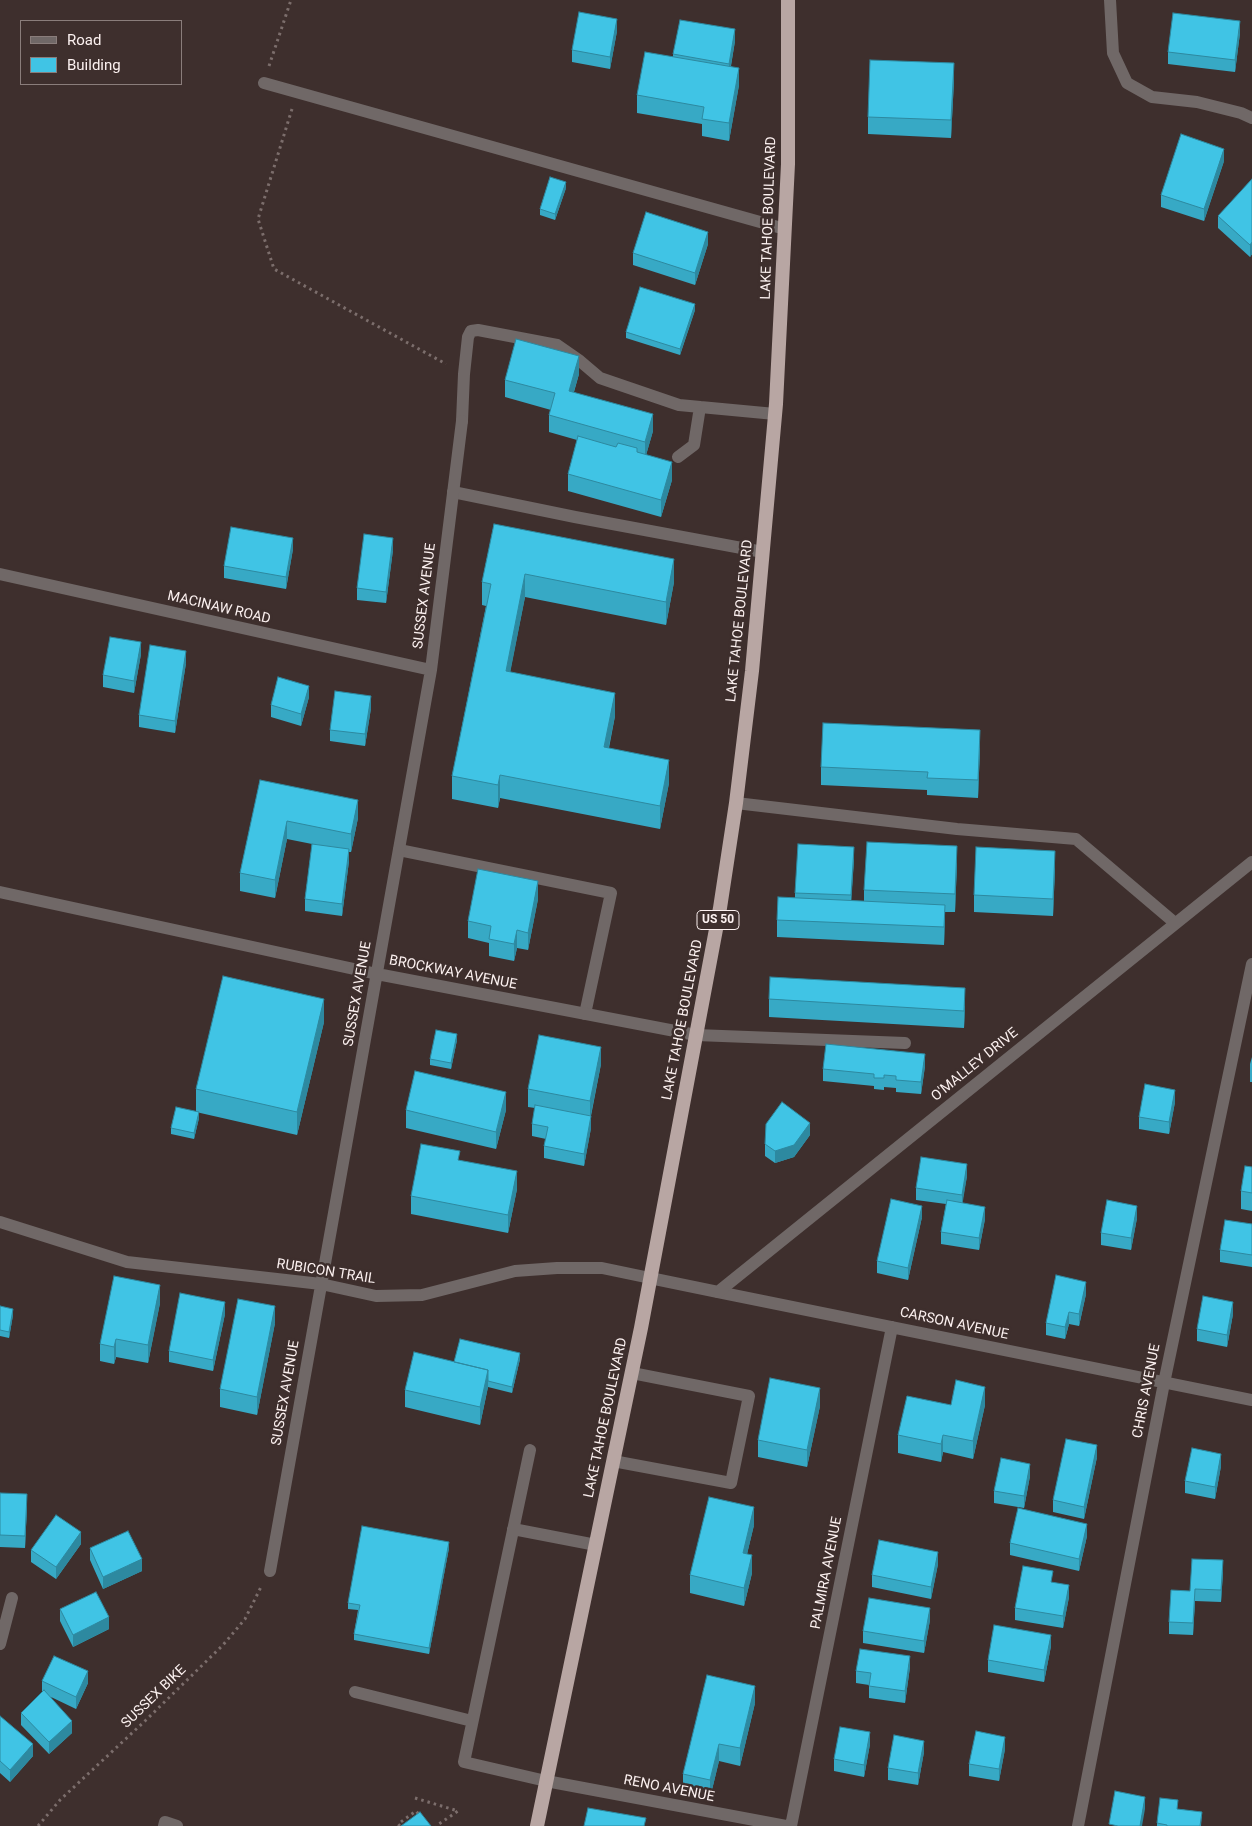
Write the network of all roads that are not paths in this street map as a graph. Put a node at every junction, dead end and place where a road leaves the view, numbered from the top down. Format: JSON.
{"nodes":[{"id":1,"x":788,"y":0,"type":"edge"},
{"id":2,"x":1110,"y":0,"type":"edge"},
{"id":3,"x":264,"y":83,"type":"road end"},
{"id":4,"x":1252,"y":118,"type":"edge"},
{"id":5,"x":785,"y":229,"type":"junction"},
{"id":6,"x":700,"y":407,"type":"junction"},
{"id":7,"x":775,"y":414,"type":"junction"},
{"id":8,"x":678,"y":457,"type":"dead end"},
{"id":9,"x":453,"y":492,"type":"junction"},
{"id":10,"x":762,"y":552,"type":"junction"},
{"id":11,"x":0,"y":574,"type":"edge"},
{"id":12,"x":431,"y":670,"type":"junction"},
{"id":13,"x":736,"y":803,"type":"junction"},
{"id":14,"x":399,"y":850,"type":"junction"},
{"id":15,"x":1252,"y":862,"type":"edge"},
{"id":16,"x":0,"y":892,"type":"edge"},
{"id":17,"x":1175,"y":923,"type":"junction"},
{"id":18,"x":1252,"y":964,"type":"edge"},
{"id":19,"x":377,"y":974,"type":"junction"},
{"id":20,"x":586,"y":1014,"type":"junction"},
{"id":21,"x":696,"y":1035,"type":"junction"},
{"id":22,"x":905,"y":1043,"type":"dead end"},
{"id":23,"x":0,"y":1222,"type":"edge"},
{"id":24,"x":650,"y":1278,"type":"junction"},
{"id":25,"x":320,"y":1284,"type":"junction"},
{"id":26,"x":718,"y":1292,"type":"junction"},
{"id":27,"x":892,"y":1327,"type":"junction"},
{"id":28,"x":632,"y":1373,"type":"junction"},
{"id":29,"x":1164,"y":1382,"type":"junction"},
{"id":30,"x":1252,"y":1400,"type":"edge"},
{"id":31,"x":530,"y":1450,"type":"dead end"},
{"id":32,"x":613,"y":1461,"type":"junction"},
{"id":33,"x":513,"y":1529,"type":"junction"},
{"id":34,"x":596,"y":1545,"type":"junction"},
{"id":35,"x":270,"y":1571,"type":"road end"},
{"id":36,"x":12,"y":1598,"type":"dead end"},
{"id":37,"x":0,"y":1644,"type":"edge"},
{"id":38,"x":355,"y":1692,"type":"dead end"},
{"id":39,"x":472,"y":1721,"type":"junction"},
{"id":40,"x":546,"y":1781,"type":"junction"},
{"id":41,"x":164,"y":1826,"type":"edge"},
{"id":42,"x":177,"y":1826,"type":"edge"},
{"id":43,"x":537,"y":1826,"type":"edge"},
{"id":44,"x":786,"y":1826,"type":"edge"},
{"id":45,"x":791,"y":1826,"type":"edge"},
{"id":46,"x":1078,"y":1826,"type":"edge"}],
"edges":[{"from":1,"to":5,"type":"highway","name":"LAKE TAHOE BOULEVARD","number":"US 50"},
{"from":2,"to":4,"type":"street"},
{"from":3,"to":5,"type":"street"},
{"from":5,"to":7,"type":"highway","name":"LAKE TAHOE BOULEVARD","number":"US 50"},
{"from":6,"to":7,"type":"street"},
{"from":6,"to":8,"type":"street"},
{"from":6,"to":9,"type":"street","name":"SUSSEX AVENUE"},
{"from":7,"to":10,"type":"highway","name":"LAKE TAHOE BOULEVARD","number":"US 50"},
{"from":9,"to":10,"type":"street"},
{"from":9,"to":12,"type":"street","name":"SUSSEX AVENUE"},
{"from":10,"to":13,"type":"highway","name":"LAKE TAHOE BOULEVARD","number":"US 50"},
{"from":11,"to":12,"type":"street","name":"MACINAW ROAD"},
{"from":12,"to":14,"type":"street","name":"SUSSEX AVENUE"},
{"from":13,"to":17,"type":"street"},
{"from":13,"to":21,"type":"highway","name":"LAKE TAHOE BOULEVARD","number":"US 50"},
{"from":14,"to":19,"type":"street","name":"SUSSEX AVENUE"},
{"from":14,"to":20,"type":"street"},
{"from":15,"to":17,"type":"street","name":"O'MALLEY DRIVE"},
{"from":16,"to":19,"type":"street","name":"BROCKWAY AVENUE"},
{"from":17,"to":26,"type":"street","name":"O'MALLEY DRIVE"},
{"from":18,"to":29,"type":"street","name":"CHRIS AVENUE"},
{"from":19,"to":20,"type":"street","name":"BROCKWAY AVENUE"},
{"from":19,"to":25,"type":"street","name":"SUSSEX AVENUE"},
{"from":20,"to":21,"type":"street","name":"BROCKWAY AVENUE"},
{"from":21,"to":22,"type":"street","name":"BROCKWAY AVENUE"},
{"from":21,"to":24,"type":"highway","name":"LAKE TAHOE BOULEVARD","number":"US 50"},
{"from":23,"to":25,"type":"street","name":"RUBICON TRAIL"},
{"from":24,"to":25,"type":"street","name":"RUBICON TRAIL"},
{"from":24,"to":26,"type":"street","name":"CARSON AVENUE"},
{"from":24,"to":28,"type":"highway","name":"LAKE TAHOE BOULEVARD","number":"US 50"},
{"from":25,"to":35,"type":"street","name":"SUSSEX AVENUE"},
{"from":26,"to":27,"type":"street","name":"CARSON AVENUE"},
{"from":27,"to":29,"type":"street","name":"CARSON AVENUE"},
{"from":27,"to":45,"type":"street","name":"PALMIRA AVENUE"},
{"from":28,"to":32,"type":"highway","name":"LAKE TAHOE BOULEVARD","number":"US 50"},
{"from":28,"to":32,"type":"street"},
{"from":29,"to":30,"type":"street","name":"CARSON AVENUE"},
{"from":29,"to":46,"type":"street","name":"CHRIS AVENUE"},
{"from":31,"to":33,"type":"street"},
{"from":32,"to":34,"type":"highway","name":"LAKE TAHOE BOULEVARD","number":"US 50"},
{"from":33,"to":34,"type":"street"},
{"from":33,"to":39,"type":"street"},
{"from":34,"to":40,"type":"highway","name":"LAKE TAHOE BOULEVARD","number":"US 50"},
{"from":36,"to":37,"type":"street"},
{"from":38,"to":39,"type":"street"},
{"from":39,"to":40,"type":"street","name":"RENO AVENUE"},
{"from":40,"to":43,"type":"highway","name":"LAKE TAHOE BOULEVARD","number":"US 50"},
{"from":40,"to":44,"type":"street","name":"RENO AVENUE"},
{"from":41,"to":42,"type":"street"}]}
